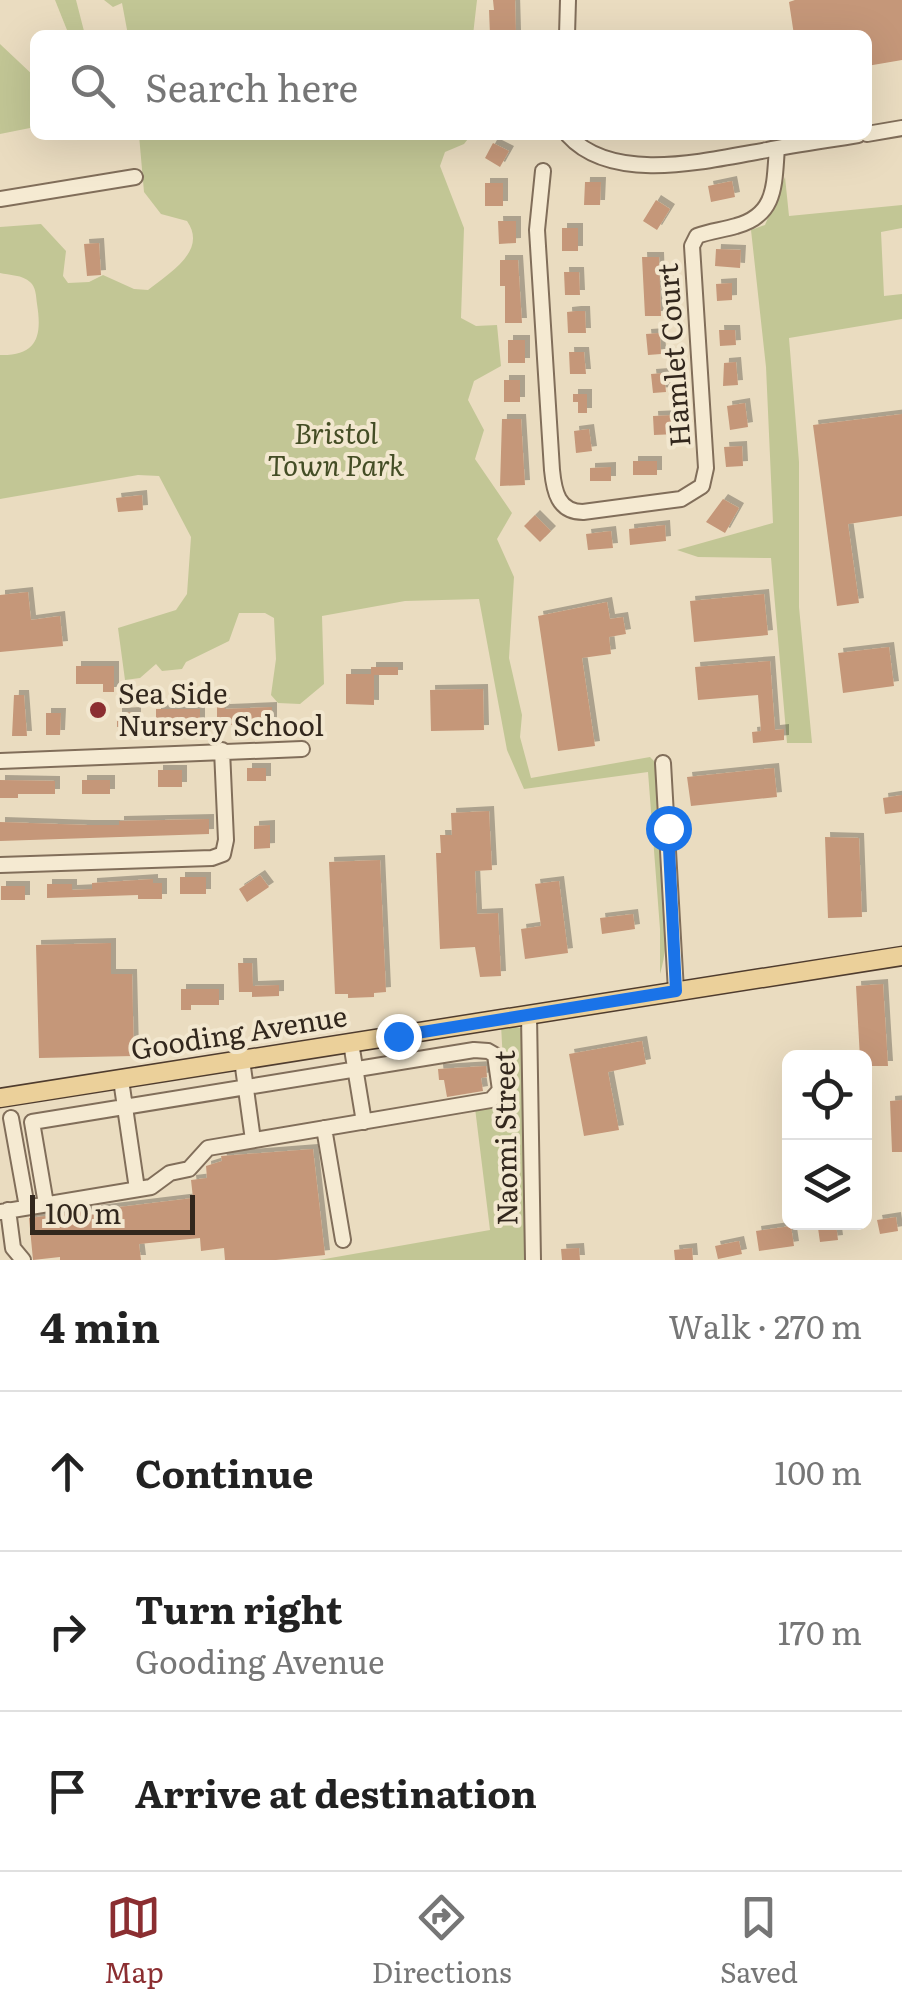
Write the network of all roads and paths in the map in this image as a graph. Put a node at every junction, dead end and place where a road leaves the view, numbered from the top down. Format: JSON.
{"nodes":[{"id":1,"x":568,"y":0,"type":"edge"},
{"id":2,"x":568,"y":30,"type":"edge"},
{"id":3,"x":902,"y":128,"type":"edge"},
{"id":4,"x":872,"y":133,"type":"edge"},
{"id":5,"x":573,"y":140,"type":"edge"},
{"id":6,"x":827,"y":140,"type":"edge"},
{"id":7,"x":777,"y":148,"type":"junction"},
{"id":8,"x":543,"y":171,"type":"dead end"},
{"id":9,"x":134,"y":177,"type":"dead end"},
{"id":10,"x":0,"y":199,"type":"edge"},
{"id":11,"x":302,"y":749,"type":"dead end"},
{"id":12,"x":222,"y":750,"type":"junction"},
{"id":13,"x":0,"y":761,"type":"edge"},
{"id":14,"x":663,"y":763,"type":"dead end"},
{"id":15,"x":0,"y":866,"type":"edge"},
{"id":16,"x":902,"y":956,"type":"edge"},
{"id":17,"x":676,"y":991,"type":"junction"},
{"id":18,"x":529,"y":1014,"type":"junction"},
{"id":19,"x":351,"y":1043,"type":"junction"},
{"id":20,"x":242,"y":1060,"type":"junction"},
{"id":21,"x":356,"y":1070,"type":"junction"},
{"id":22,"x":121,"y":1080,"type":"junction"},
{"id":23,"x":246,"y":1088,"type":"junction"},
{"id":24,"x":0,"y":1098,"type":"edge"},
{"id":25,"x":125,"y":1107,"type":"junction"},
{"id":26,"x":11,"y":1118,"type":"dead end"},
{"id":27,"x":364,"y":1122,"type":"junction"},
{"id":28,"x":324,"y":1128,"type":"junction"},
{"id":29,"x":253,"y":1140,"type":"junction"},
{"id":30,"x":138,"y":1189,"type":"junction"},
{"id":31,"x":46,"y":1204,"type":"junction"},
{"id":32,"x":27,"y":1207,"type":"junction"},
{"id":33,"x":4,"y":1211,"type":"edge"},
{"id":34,"x":343,"y":1240,"type":"dead end"},
{"id":35,"x":23,"y":1260,"type":"edge"},
{"id":36,"x":534,"y":1260,"type":"edge"}],
"edges":[{"from":1,"to":2,"type":"street"},
{"from":3,"to":4,"type":"street"},
{"from":5,"to":7,"type":"street"},
{"from":6,"to":7,"type":"street"},
{"from":7,"to":8,"type":"street","name":"Hamlet Court"},
{"from":9,"to":10,"type":"street"},
{"from":11,"to":12,"type":"street"},
{"from":12,"to":13,"type":"street"},
{"from":12,"to":15,"type":"street"},
{"from":14,"to":17,"type":"street"},
{"from":16,"to":17,"type":"main road","name":"Gooding Avenue"},
{"from":17,"to":18,"type":"main road","name":"Gooding Avenue"},
{"from":18,"to":19,"type":"main road","name":"Gooding Avenue"},
{"from":18,"to":36,"type":"street","name":"Naomi Street"},
{"from":19,"to":20,"type":"main road","name":"Gooding Avenue"},
{"from":19,"to":21,"type":"street"},
{"from":20,"to":22,"type":"main road","name":"Gooding Avenue"},
{"from":20,"to":23,"type":"street"},
{"from":21,"to":23,"type":"street"},
{"from":21,"to":27,"type":"street"},
{"from":21,"to":27,"type":"street"},
{"from":22,"to":24,"type":"main road","name":"Gooding Avenue"},
{"from":22,"to":25,"type":"street"},
{"from":23,"to":25,"type":"street"},
{"from":23,"to":29,"type":"street"},
{"from":25,"to":30,"type":"street"},
{"from":25,"to":31,"type":"street"},
{"from":26,"to":32,"type":"street"},
{"from":27,"to":28,"type":"street"},
{"from":28,"to":29,"type":"street"},
{"from":28,"to":34,"type":"street"},
{"from":29,"to":30,"type":"street"},
{"from":30,"to":31,"type":"street"},
{"from":31,"to":32,"type":"street"},
{"from":32,"to":33,"type":"street"},
{"from":33,"to":35,"type":"street"}]}
